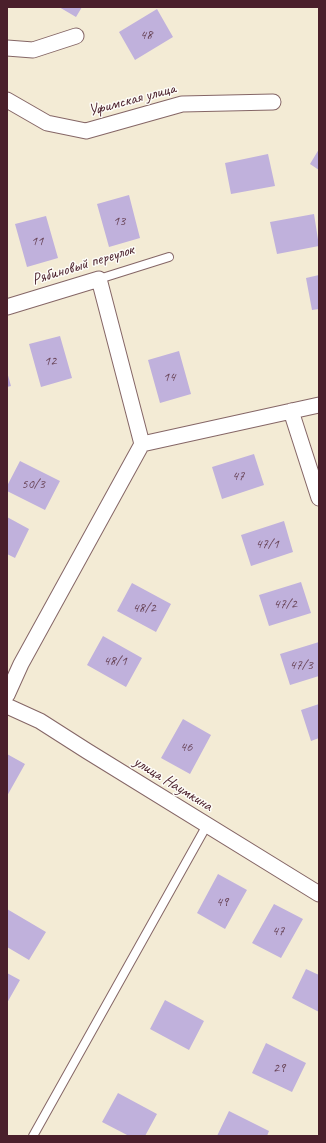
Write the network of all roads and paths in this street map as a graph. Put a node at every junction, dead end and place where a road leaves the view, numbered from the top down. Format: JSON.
{"nodes":[{"id":1,"x":76,"y":36,"type":"dead end"},
{"id":2,"x":7,"y":48,"type":"edge"},
{"id":3,"x":7,"y":100,"type":"edge"},
{"id":4,"x":273,"y":102,"type":"dead end"},
{"id":5,"x":169,"y":258,"type":"dead end"},
{"id":6,"x":99,"y":279,"type":"junction"},
{"id":7,"x":7,"y":307,"type":"edge"},
{"id":8,"x":319,"y":405,"type":"edge"},
{"id":9,"x":292,"y":411,"type":"junction"},
{"id":10,"x":142,"y":444,"type":"junction"},
{"id":11,"x":319,"y":498,"type":"edge"},
{"id":12,"x":7,"y":695,"type":"edge"},
{"id":13,"x":7,"y":706,"type":"edge"},
{"id":14,"x":207,"y":826,"type":"junction"},
{"id":15,"x":319,"y":894,"type":"edge"},
{"id":16,"x":33,"y":1136,"type":"edge"}],
"edges":[{"from":1,"to":2,"type":"street"},
{"from":3,"to":4,"type":"street","name":"Уфимская улица"},
{"from":5,"to":6,"type":"lane","name":"Рябиновый переулок"},
{"from":6,"to":7,"type":"street","name":"Рябиновый переулок"},
{"from":6,"to":10,"type":"street"},
{"from":8,"to":9,"type":"street"},
{"from":9,"to":10,"type":"street"},
{"from":9,"to":11,"type":"street"},
{"from":10,"to":12,"type":"street"},
{"from":13,"to":14,"type":"street","name":"улица Наумкина"},
{"from":14,"to":15,"type":"street","name":"улица Наумкина"},
{"from":14,"to":16,"type":"lane"}]}
